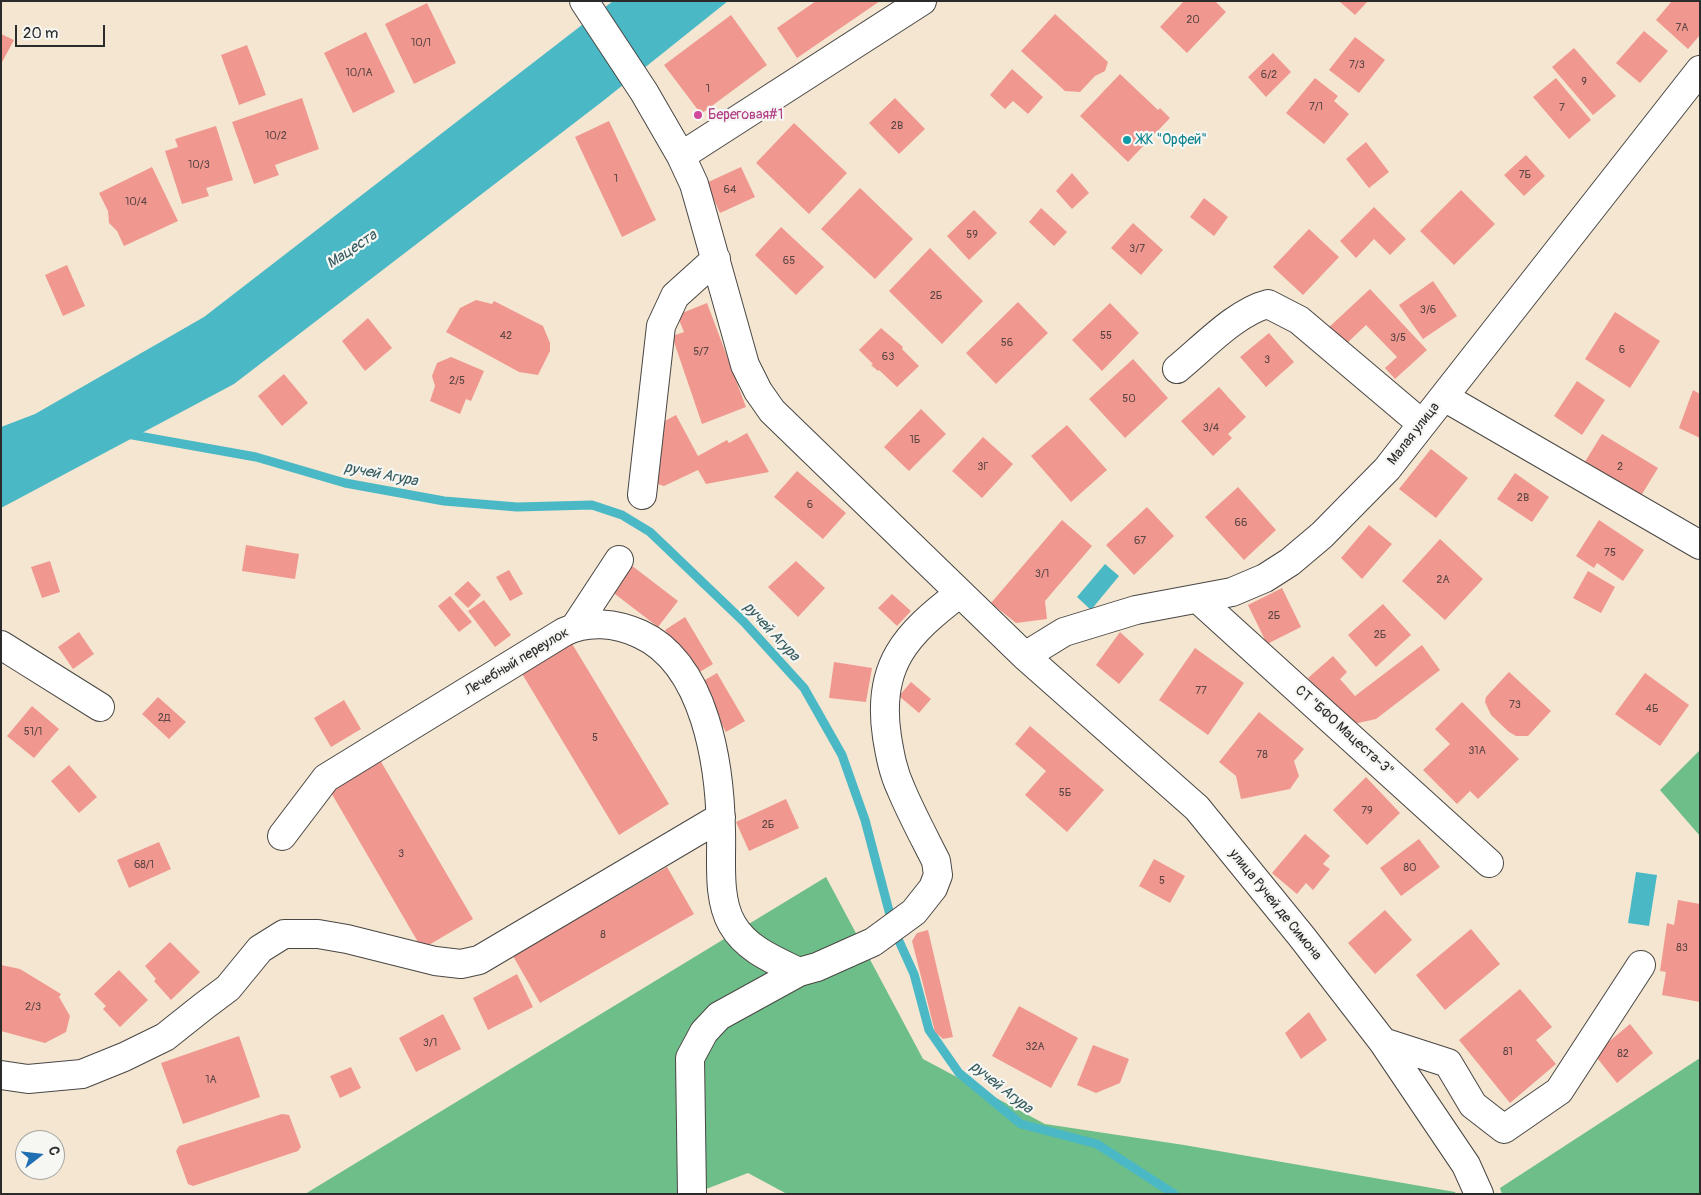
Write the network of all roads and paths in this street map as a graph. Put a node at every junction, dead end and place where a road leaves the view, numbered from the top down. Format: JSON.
{"nodes":[{"id":1,"x":584,"y":1,"type":"edge"},
{"id":2,"x":922,"y":1,"type":"edge"},
{"id":3,"x":1700,"y":70,"type":"edge"},
{"id":4,"x":681,"y":156,"type":"junction"},
{"id":5,"x":716,"y":258,"type":"junction"},
{"id":6,"x":1177,"y":369,"type":"dead end"},
{"id":7,"x":1444,"y":397,"type":"junction"},
{"id":8,"x":1422,"y":424,"type":"junction"},
{"id":9,"x":642,"y":495,"type":"dead end"},
{"id":10,"x":1700,"y":545,"type":"edge"},
{"id":11,"x":619,"y":560,"type":"dead end"},
{"id":12,"x":960,"y":593,"type":"junction"},
{"id":13,"x":1198,"y":599,"type":"junction"},
{"id":14,"x":575,"y":627,"type":"junction"},
{"id":15,"x":1,"y":645,"type":"edge"},
{"id":16,"x":1025,"y":656,"type":"junction"},
{"id":17,"x":100,"y":707,"type":"dead end"},
{"id":18,"x":721,"y":817,"type":"junction"},
{"id":19,"x":282,"y":836,"type":"dead end"},
{"id":20,"x":1489,"y":863,"type":"dead end"},
{"id":21,"x":1641,"y":965,"type":"dead end"},
{"id":22,"x":798,"y":972,"type":"junction"},
{"id":23,"x":1383,"y":1042,"type":"junction"},
{"id":24,"x":1,"y":1074,"type":"edge"},
{"id":25,"x":692,"y":1194,"type":"edge"},
{"id":26,"x":1479,"y":1194,"type":"edge"}],
"edges":[{"from":1,"to":4,"type":"street","name":"улица Ручей де Симона"},
{"from":2,"to":4,"type":"street"},
{"from":3,"to":7,"type":"street","name":"Малая улица"},
{"from":4,"to":5,"type":"street","name":"улица Ручей де Симона"},
{"from":5,"to":9,"type":"street"},
{"from":5,"to":12,"type":"street","name":"улица Ручей де Симона"},
{"from":6,"to":8,"type":"street"},
{"from":7,"to":8,"type":"street","name":"Малая улица"},
{"from":7,"to":10,"type":"street"},
{"from":8,"to":13,"type":"street","name":"Малая улица"},
{"from":11,"to":14,"type":"street"},
{"from":12,"to":16,"type":"street","name":"улица Ручей де Симона"},
{"from":12,"to":22,"type":"street"},
{"from":13,"to":16,"type":"street","name":"Малая улица"},
{"from":13,"to":20,"type":"street","name":"СТ \"БФО Мацеста-3\""},
{"from":14,"to":18,"type":"street","name":"Лечебный переулок"},
{"from":14,"to":19,"type":"street","name":"Лечебный переулок"},
{"from":15,"to":17,"type":"street"},
{"from":16,"to":23,"type":"street","name":"улица Ручей де Симона"},
{"from":18,"to":22,"type":"street","name":"Лечебный переулок"},
{"from":18,"to":24,"type":"street"},
{"from":21,"to":23,"type":"street"},
{"from":22,"to":25,"type":"street"},
{"from":23,"to":26,"type":"street","name":"улица Ручей де Симона"}]}
